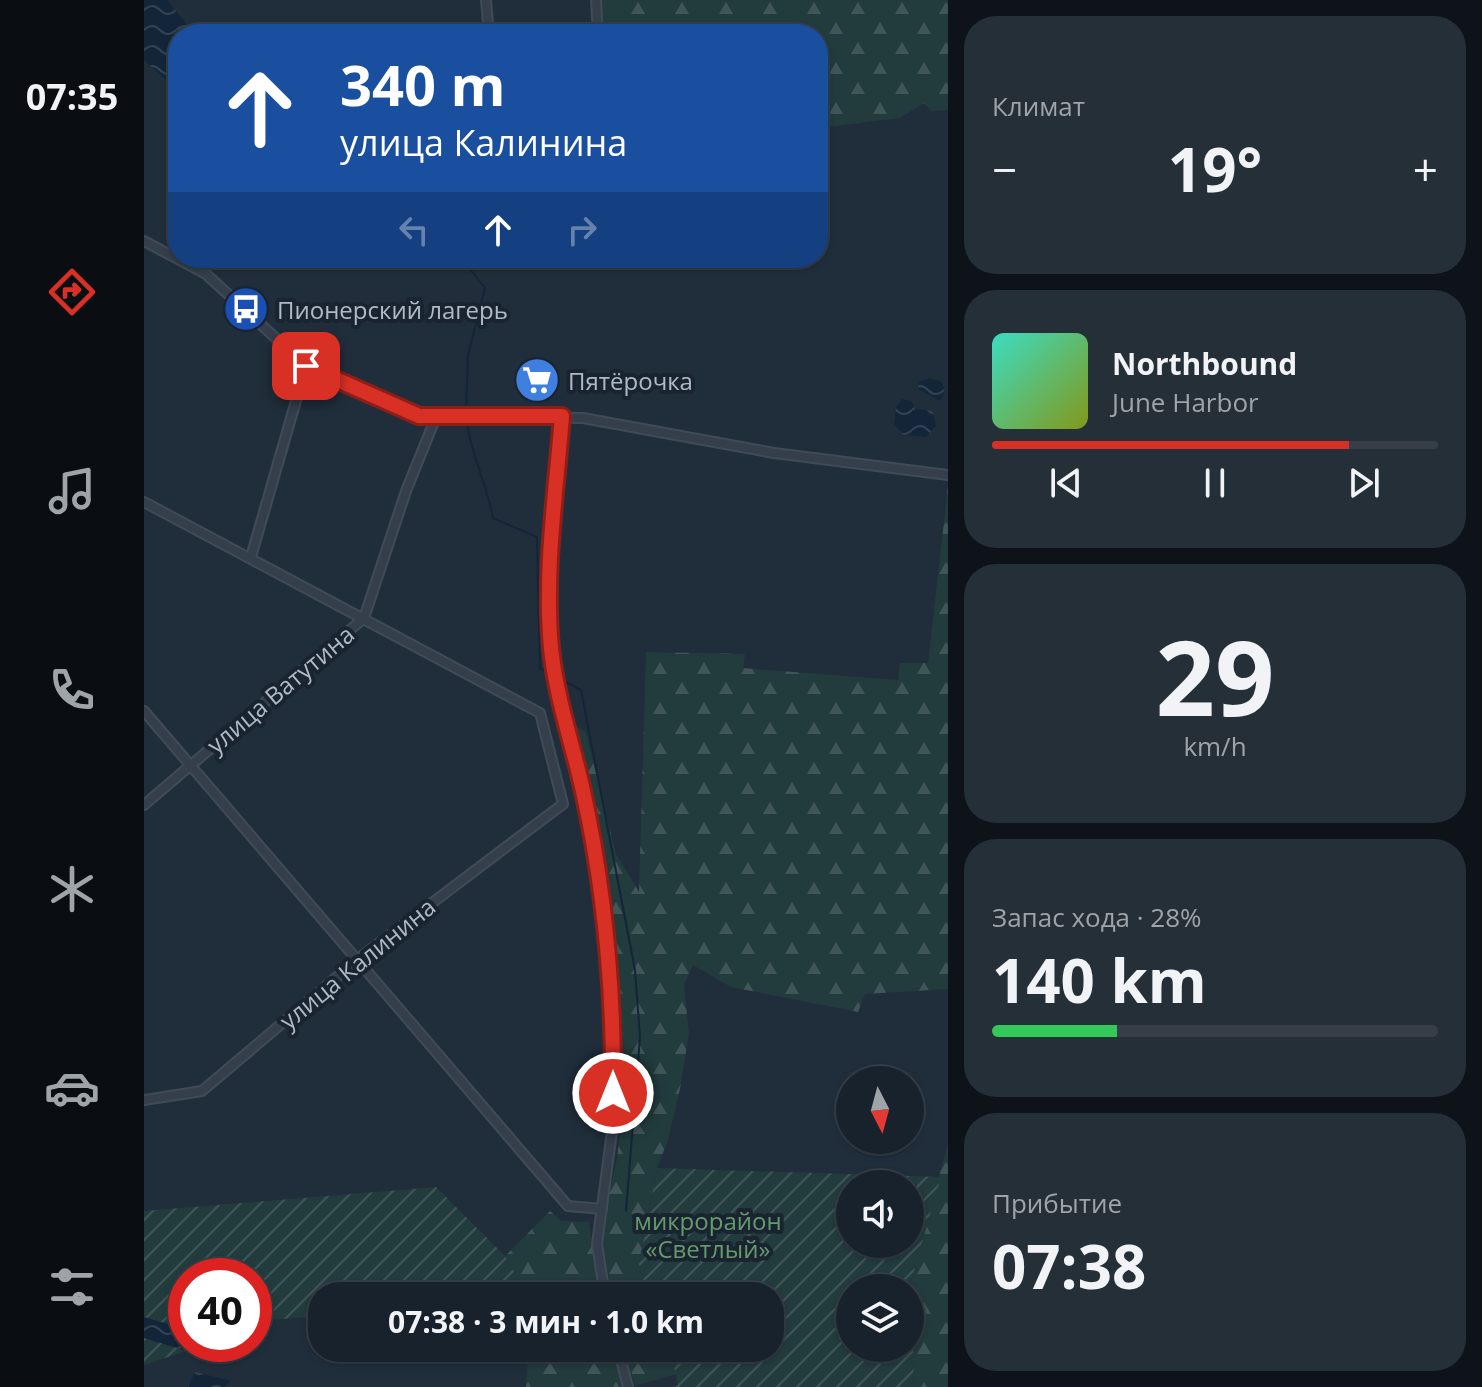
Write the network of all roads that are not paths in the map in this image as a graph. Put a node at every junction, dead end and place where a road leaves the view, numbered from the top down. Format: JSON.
{"nodes":[{"id":1,"x":486,"y":0,"type":"edge"},
{"id":2,"x":596,"y":0,"type":"edge"},
{"id":3,"x":488,"y":24,"type":"edge"},
{"id":4,"x":597,"y":24,"type":"edge"},
{"id":5,"x":144,"y":241,"type":"edge"},
{"id":6,"x":168,"y":254,"type":"edge"},
{"id":7,"x":195,"y":268,"type":"edge"},
{"id":8,"x":306,"y":366,"type":"junction"},
{"id":9,"x":562,"y":416,"type":"junction"},
{"id":10,"x":436,"y":417,"type":"junction"},
{"id":11,"x":948,"y":475,"type":"edge"},
{"id":12,"x":144,"y":502,"type":"edge"},
{"id":13,"x":251,"y":557,"type":"junction"},
{"id":14,"x":364,"y":618,"type":"junction"},
{"id":15,"x":144,"y":711,"type":"edge"},
{"id":16,"x":190,"y":766,"type":"junction"},
{"id":17,"x":144,"y":805,"type":"edge"},
{"id":18,"x":358,"y":959,"type":"junction"},
{"id":19,"x":144,"y":1100,"type":"edge"},
{"id":20,"x":602,"y":1209,"type":"junction"},
{"id":21,"x":603,"y":1282,"type":"edge"},
{"id":22,"x":622,"y":1362,"type":"edge"},
{"id":23,"x":628,"y":1387,"type":"edge"}],
"edges":[{"from":1,"to":3,"type":"street"},
{"from":2,"to":4,"type":"street"},
{"from":5,"to":6,"type":"street"},
{"from":7,"to":8,"type":"street"},
{"from":8,"to":10,"type":"street"},
{"from":8,"to":13,"type":"street"},
{"from":9,"to":10,"type":"street"},
{"from":9,"to":11,"type":"street"},
{"from":9,"to":20,"type":"street"},
{"from":10,"to":14,"type":"street","name":"улица Ватутина"},
{"from":12,"to":13,"type":"street"},
{"from":13,"to":14,"type":"street"},
{"from":14,"to":16,"type":"street","name":"улица Ватутина"},
{"from":14,"to":18,"type":"street","name":"улица Калинина"},
{"from":15,"to":16,"type":"street"},
{"from":16,"to":17,"type":"street","name":"улица Ватутина"},
{"from":16,"to":18,"type":"street"},
{"from":18,"to":19,"type":"street","name":"улица Калинина"},
{"from":18,"to":20,"type":"street"},
{"from":20,"to":21,"type":"street"},
{"from":22,"to":23,"type":"street"}]}
